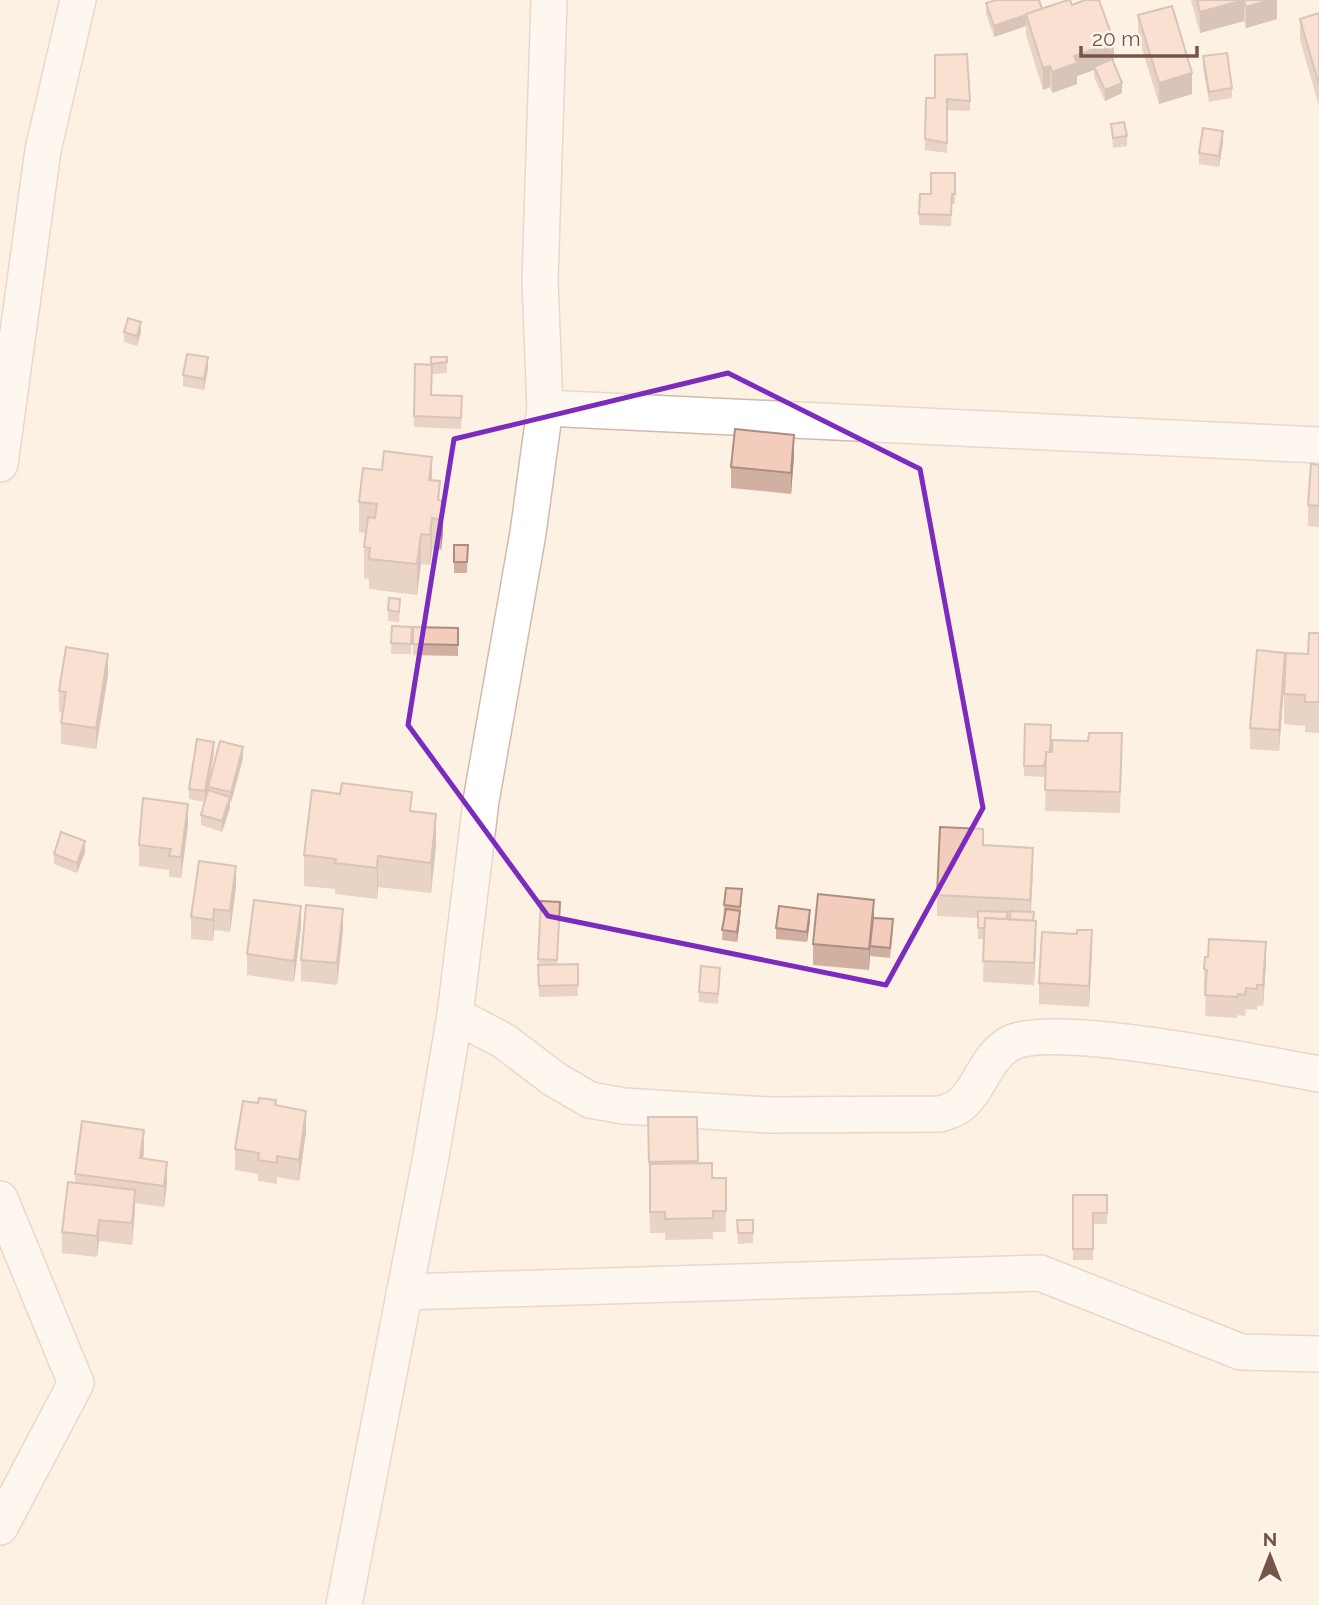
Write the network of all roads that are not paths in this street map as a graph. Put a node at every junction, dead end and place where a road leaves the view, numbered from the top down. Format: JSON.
{"nodes":[{"id":1,"x":78,"y":0,"type":"edge"},
{"id":2,"x":549,"y":0,"type":"edge"},
{"id":3,"x":545,"y":408,"type":"junction"},
{"id":4,"x":1319,"y":445,"type":"edge"},
{"id":5,"x":0,"y":464,"type":"edge"},
{"id":6,"x":455,"y":1014,"type":"junction"},
{"id":7,"x":1319,"y":1074,"type":"edge"},
{"id":8,"x":0,"y":1199,"type":"edge"},
{"id":9,"x":404,"y":1292,"type":"junction"},
{"id":10,"x":1319,"y":1354,"type":"edge"},
{"id":11,"x":0,"y":1527,"type":"edge"},
{"id":12,"x":344,"y":1605,"type":"edge"}],
"edges":[{"from":1,"to":5,"type":"street"},
{"from":2,"to":3,"type":"street"},
{"from":3,"to":4,"type":"street"},
{"from":3,"to":6,"type":"street"},
{"from":6,"to":7,"type":"street"},
{"from":6,"to":9,"type":"street"},
{"from":8,"to":11,"type":"street"},
{"from":9,"to":10,"type":"street"},
{"from":9,"to":12,"type":"street"}]}
